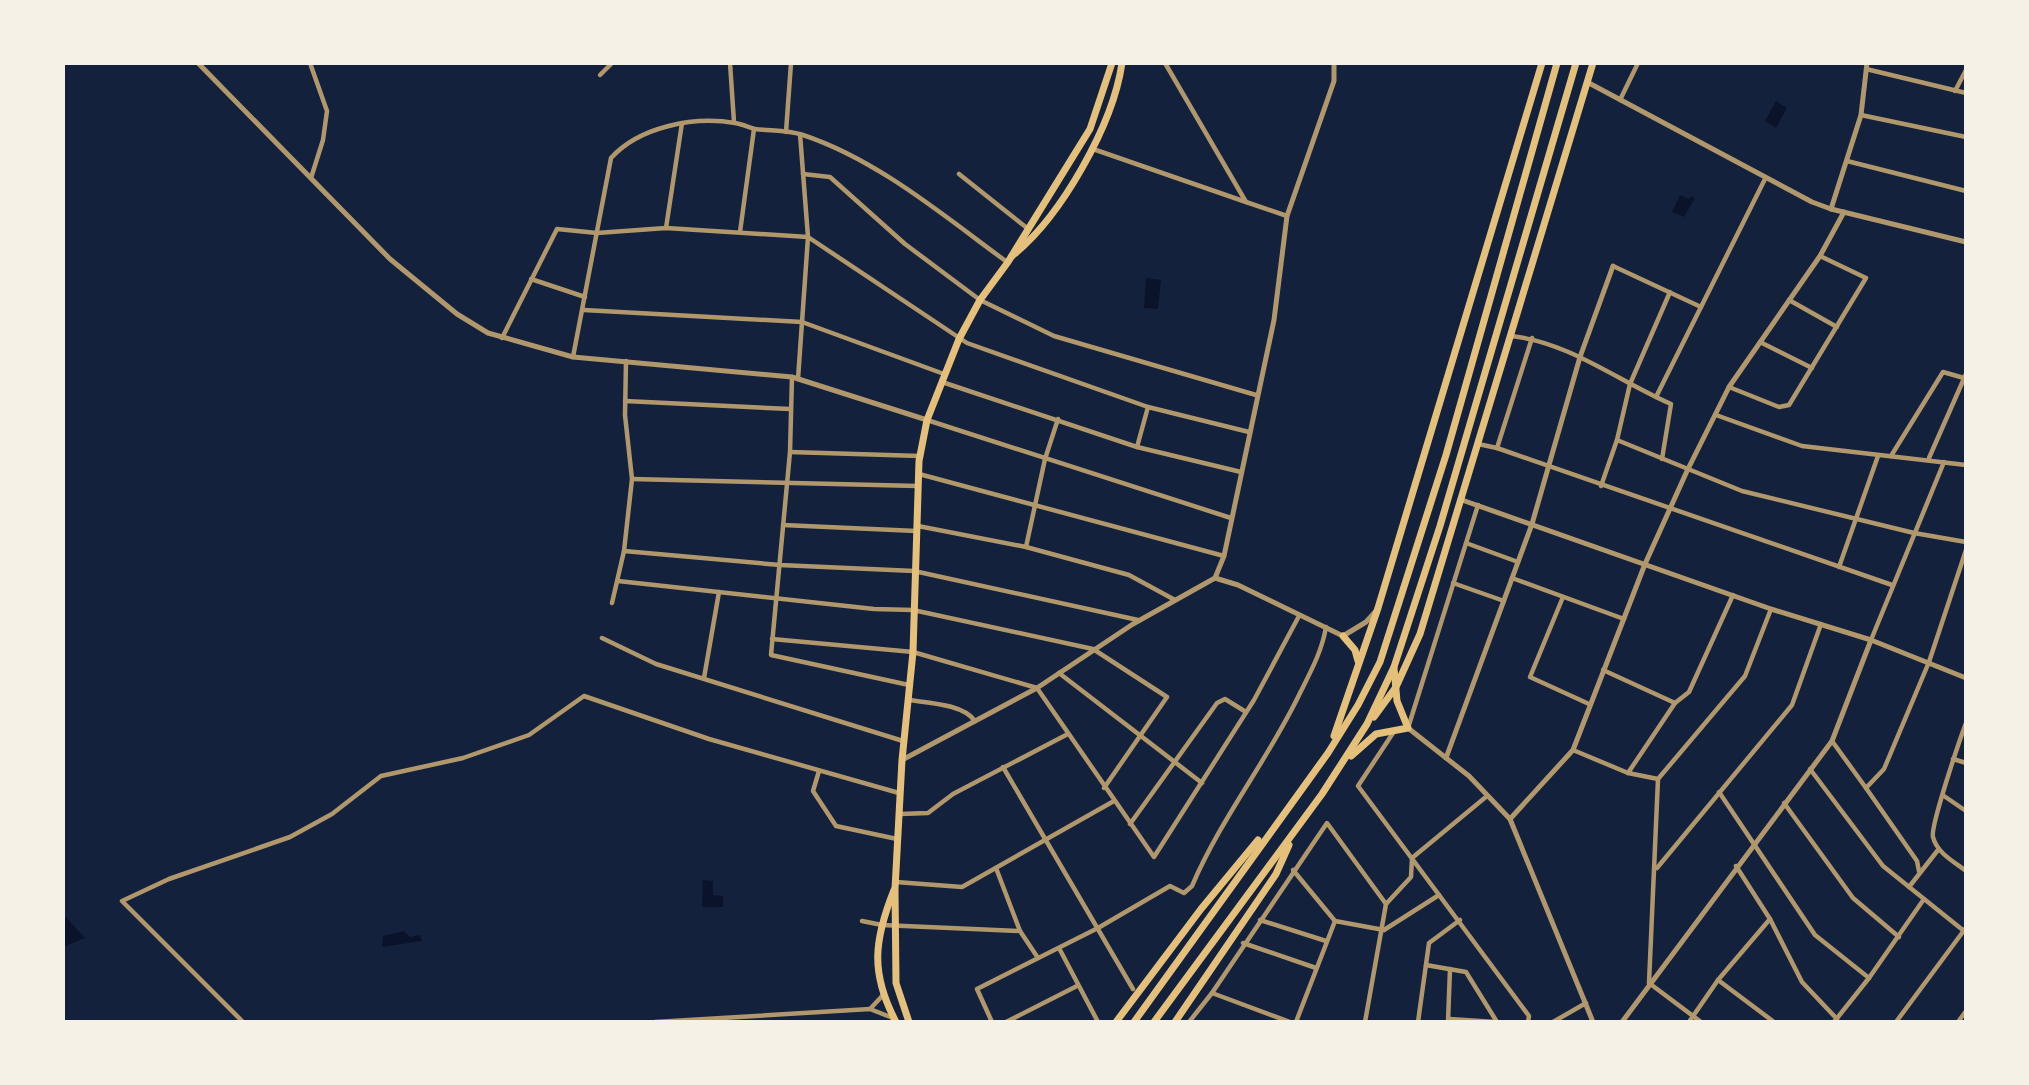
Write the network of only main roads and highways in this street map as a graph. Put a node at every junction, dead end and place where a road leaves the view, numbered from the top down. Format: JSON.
{"nodes":[{"id":1,"x":1111,"y":63,"type":"edge"},
{"id":2,"x":1122,"y":63,"type":"edge"},
{"id":3,"x":1542,"y":63,"type":"edge"},
{"id":4,"x":1557,"y":63,"type":"edge"},
{"id":5,"x":1576,"y":63,"type":"edge"},
{"id":6,"x":1593,"y":63,"type":"edge"},
{"id":7,"x":1010,"y":259,"type":"junction"},
{"id":8,"x":1343,"y":636,"type":"road end"},
{"id":9,"x":1358,"y":661,"type":"junction"},
{"id":10,"x":1394,"y":667,"type":"junction"},
{"id":11,"x":1396,"y":687,"type":"junction"},
{"id":12,"x":1367,"y":724,"type":"junction"},
{"id":13,"x":1328,"y":753,"type":"junction"},
{"id":14,"x":1340,"y":766,"type":"junction"},
{"id":15,"x":1280,"y":817,"type":"junction"},
{"id":16,"x":1295,"y":832,"type":"junction"},
{"id":17,"x":895,"y":885,"type":"junction"},
{"id":18,"x":895,"y":1021,"type":"edge"},
{"id":19,"x":909,"y":1022,"type":"edge"},
{"id":20,"x":1116,"y":1022,"type":"edge"},
{"id":21,"x":1133,"y":1022,"type":"edge"},
{"id":22,"x":1154,"y":1022,"type":"edge"},
{"id":23,"x":1175,"y":1022,"type":"edge"}],
"edges":[{"from":1,"to":7,"type":"main road"},
{"from":2,"to":7,"type":"main road"},
{"from":3,"to":9,"type":"main road"},
{"from":4,"to":13,"type":"main road"},
{"from":5,"to":10,"type":"main road"},
{"from":6,"to":11,"type":"main road"},
{"from":7,"to":17,"type":"main road"},
{"from":8,"to":9,"type":"main road"},
{"from":9,"to":13,"type":"main road"},
{"from":10,"to":11,"type":"main road"},
{"from":10,"to":12,"type":"main road"},
{"from":11,"to":12,"type":"main road"},
{"from":11,"to":14,"type":"main road"},
{"from":12,"to":14,"type":"main road"},
{"from":13,"to":15,"type":"main road"},
{"from":14,"to":16,"type":"main road"},
{"from":15,"to":20,"type":"main road"},
{"from":15,"to":21,"type":"main road"},
{"from":16,"to":22,"type":"main road"},
{"from":16,"to":23,"type":"main road"},
{"from":17,"to":18,"type":"main road"},
{"from":17,"to":19,"type":"main road"}]}
